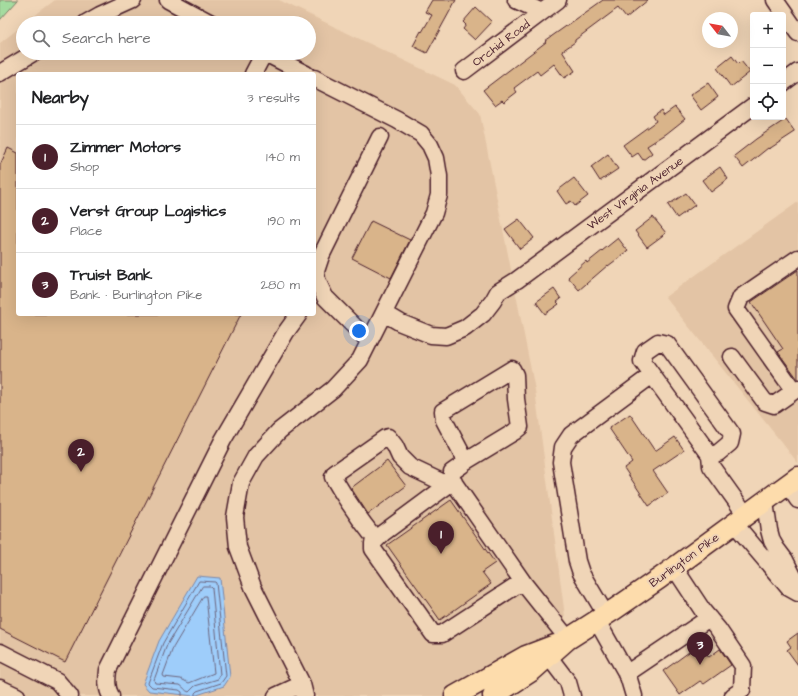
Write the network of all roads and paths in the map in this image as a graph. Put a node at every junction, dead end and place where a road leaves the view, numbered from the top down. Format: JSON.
{"nodes":[{"id":1,"x":134,"y":0,"type":"edge"},
{"id":2,"x":168,"y":0,"type":"edge"},
{"id":3,"x":516,"y":0,"type":"edge"},
{"id":4,"x":558,"y":0,"type":"edge"},
{"id":5,"x":775,"y":0,"type":"edge"},
{"id":6,"x":542,"y":12,"type":"junction"},
{"id":7,"x":98,"y":16,"type":"edge"},
{"id":8,"x":198,"y":16,"type":"edge"},
{"id":9,"x":798,"y":33,"type":"edge"},
{"id":10,"x":21,"y":60,"type":"edge"},
{"id":11,"x":260,"y":60,"type":"edge"},
{"id":12,"x":278,"y":60,"type":"edge"},
{"id":13,"x":464,"y":71,"type":"dead end"},
{"id":14,"x":254,"y":72,"type":"edge"},
{"id":15,"x":302,"y":72,"type":"edge"},
{"id":16,"x":798,"y":72,"type":"edge"},
{"id":17,"x":0,"y":73,"type":"edge"},
{"id":18,"x":316,"y":79,"type":"edge"},
{"id":19,"x":786,"y":81,"type":"edge"},
{"id":20,"x":750,"y":108,"type":"edge"},
{"id":21,"x":380,"y":137,"type":"dead end"},
{"id":22,"x":798,"y":258,"type":"edge"},
{"id":23,"x":317,"y":293,"type":"edge"},
{"id":24,"x":384,"y":313,"type":"junction"},
{"id":25,"x":298,"y":316,"type":"edge"},
{"id":26,"x":369,"y":341,"type":"junction"},
{"id":27,"x":732,"y":357,"type":"dead end"},
{"id":28,"x":652,"y":375,"type":"junction"},
{"id":29,"x":796,"y":389,"type":"edge"},
{"id":30,"x":710,"y":455,"type":"junction"},
{"id":31,"x":462,"y":463,"type":"junction"},
{"id":32,"x":451,"y":483,"type":"junction"},
{"id":33,"x":795,"y":487,"type":"edge"},
{"id":34,"x":764,"y":502,"type":"junction"},
{"id":35,"x":740,"y":519,"type":"junction"},
{"id":36,"x":376,"y":540,"type":"junction"},
{"id":37,"x":674,"y":568,"type":"junction"},
{"id":38,"x":525,"y":585,"type":"junction"},
{"id":39,"x":798,"y":586,"type":"edge"},
{"id":40,"x":798,"y":592,"type":"edge"},
{"id":41,"x":601,"y":618,"type":"junction"},
{"id":42,"x":709,"y":618,"type":"junction"},
{"id":43,"x":568,"y":639,"type":"junction"},
{"id":44,"x":0,"y":652,"type":"edge"},
{"id":45,"x":548,"y":657,"type":"junction"},
{"id":46,"x":626,"y":674,"type":"junction"},
{"id":47,"x":0,"y":688,"type":"edge"},
{"id":48,"x":304,"y":690,"type":"edge"},
{"id":49,"x":17,"y":696,"type":"edge"},
{"id":50,"x":70,"y":696,"type":"edge"},
{"id":51,"x":111,"y":696,"type":"edge"},
{"id":52,"x":276,"y":696,"type":"edge"},
{"id":53,"x":318,"y":696,"type":"edge"},
{"id":54,"x":455,"y":696,"type":"edge"},
{"id":55,"x":493,"y":696,"type":"edge"},
{"id":56,"x":572,"y":696,"type":"edge"},
{"id":57,"x":634,"y":696,"type":"edge"},
{"id":58,"x":733,"y":696,"type":"edge"}],
"edges":[{"from":1,"to":7,"type":"street"},
{"from":2,"to":8,"type":"street"},
{"from":3,"to":6,"type":"street"},
{"from":4,"to":6,"type":"street","name":"Orchid Road"},
{"from":5,"to":9,"type":"street"},
{"from":6,"to":13,"type":"street","name":"Orchid Road"},
{"from":10,"to":17,"type":"street"},
{"from":11,"to":14,"type":"street"},
{"from":12,"to":15,"type":"street"},
{"from":16,"to":19,"type":"street"},
{"from":18,"to":24,"type":"street"},
{"from":20,"to":24,"type":"street","name":"West Virginia Avenue"},
{"from":21,"to":23,"type":"street"},
{"from":22,"to":29,"type":"street"},
{"from":23,"to":26,"type":"street"},
{"from":24,"to":26,"type":"street"},
{"from":25,"to":51,"type":"street"},
{"from":26,"to":48,"type":"street"},
{"from":27,"to":29,"type":"street"},
{"from":28,"to":30,"type":"street"},
{"from":28,"to":30,"type":"street"},
{"from":28,"to":41,"type":"street"},
{"from":30,"to":35,"type":"street"},
{"from":31,"to":31,"type":"street"},
{"from":31,"to":32,"type":"street"},
{"from":32,"to":36,"type":"street"},
{"from":32,"to":36,"type":"street"},
{"from":32,"to":38,"type":"street"},
{"from":33,"to":34,"type":"main road","name":"Burlington Pike"},
{"from":34,"to":35,"type":"main road","name":"Burlington Pike"},
{"from":34,"to":39,"type":"street"},
{"from":35,"to":37,"type":"main road","name":"Burlington Pike"},
{"from":35,"to":40,"type":"street"},
{"from":36,"to":38,"type":"street"},
{"from":37,"to":41,"type":"main road","name":"Burlington Pike"},
{"from":37,"to":42,"type":"street"},
{"from":38,"to":43,"type":"street"},
{"from":41,"to":43,"type":"main road","name":"Burlington Pike"},
{"from":41,"to":46,"type":"street"},
{"from":42,"to":46,"type":"street"},
{"from":42,"to":58,"type":"street"},
{"from":43,"to":45,"type":"main road","name":"Burlington Pike"},
{"from":43,"to":54,"type":"main road","name":"Burlington Pike"},
{"from":44,"to":50,"type":"street"},
{"from":45,"to":55,"type":"main road","name":"Burlington Pike"},
{"from":45,"to":56,"type":"street"},
{"from":46,"to":57,"type":"street"},
{"from":47,"to":49,"type":"street"},
{"from":48,"to":52,"type":"street"},
{"from":48,"to":53,"type":"street"}]}
